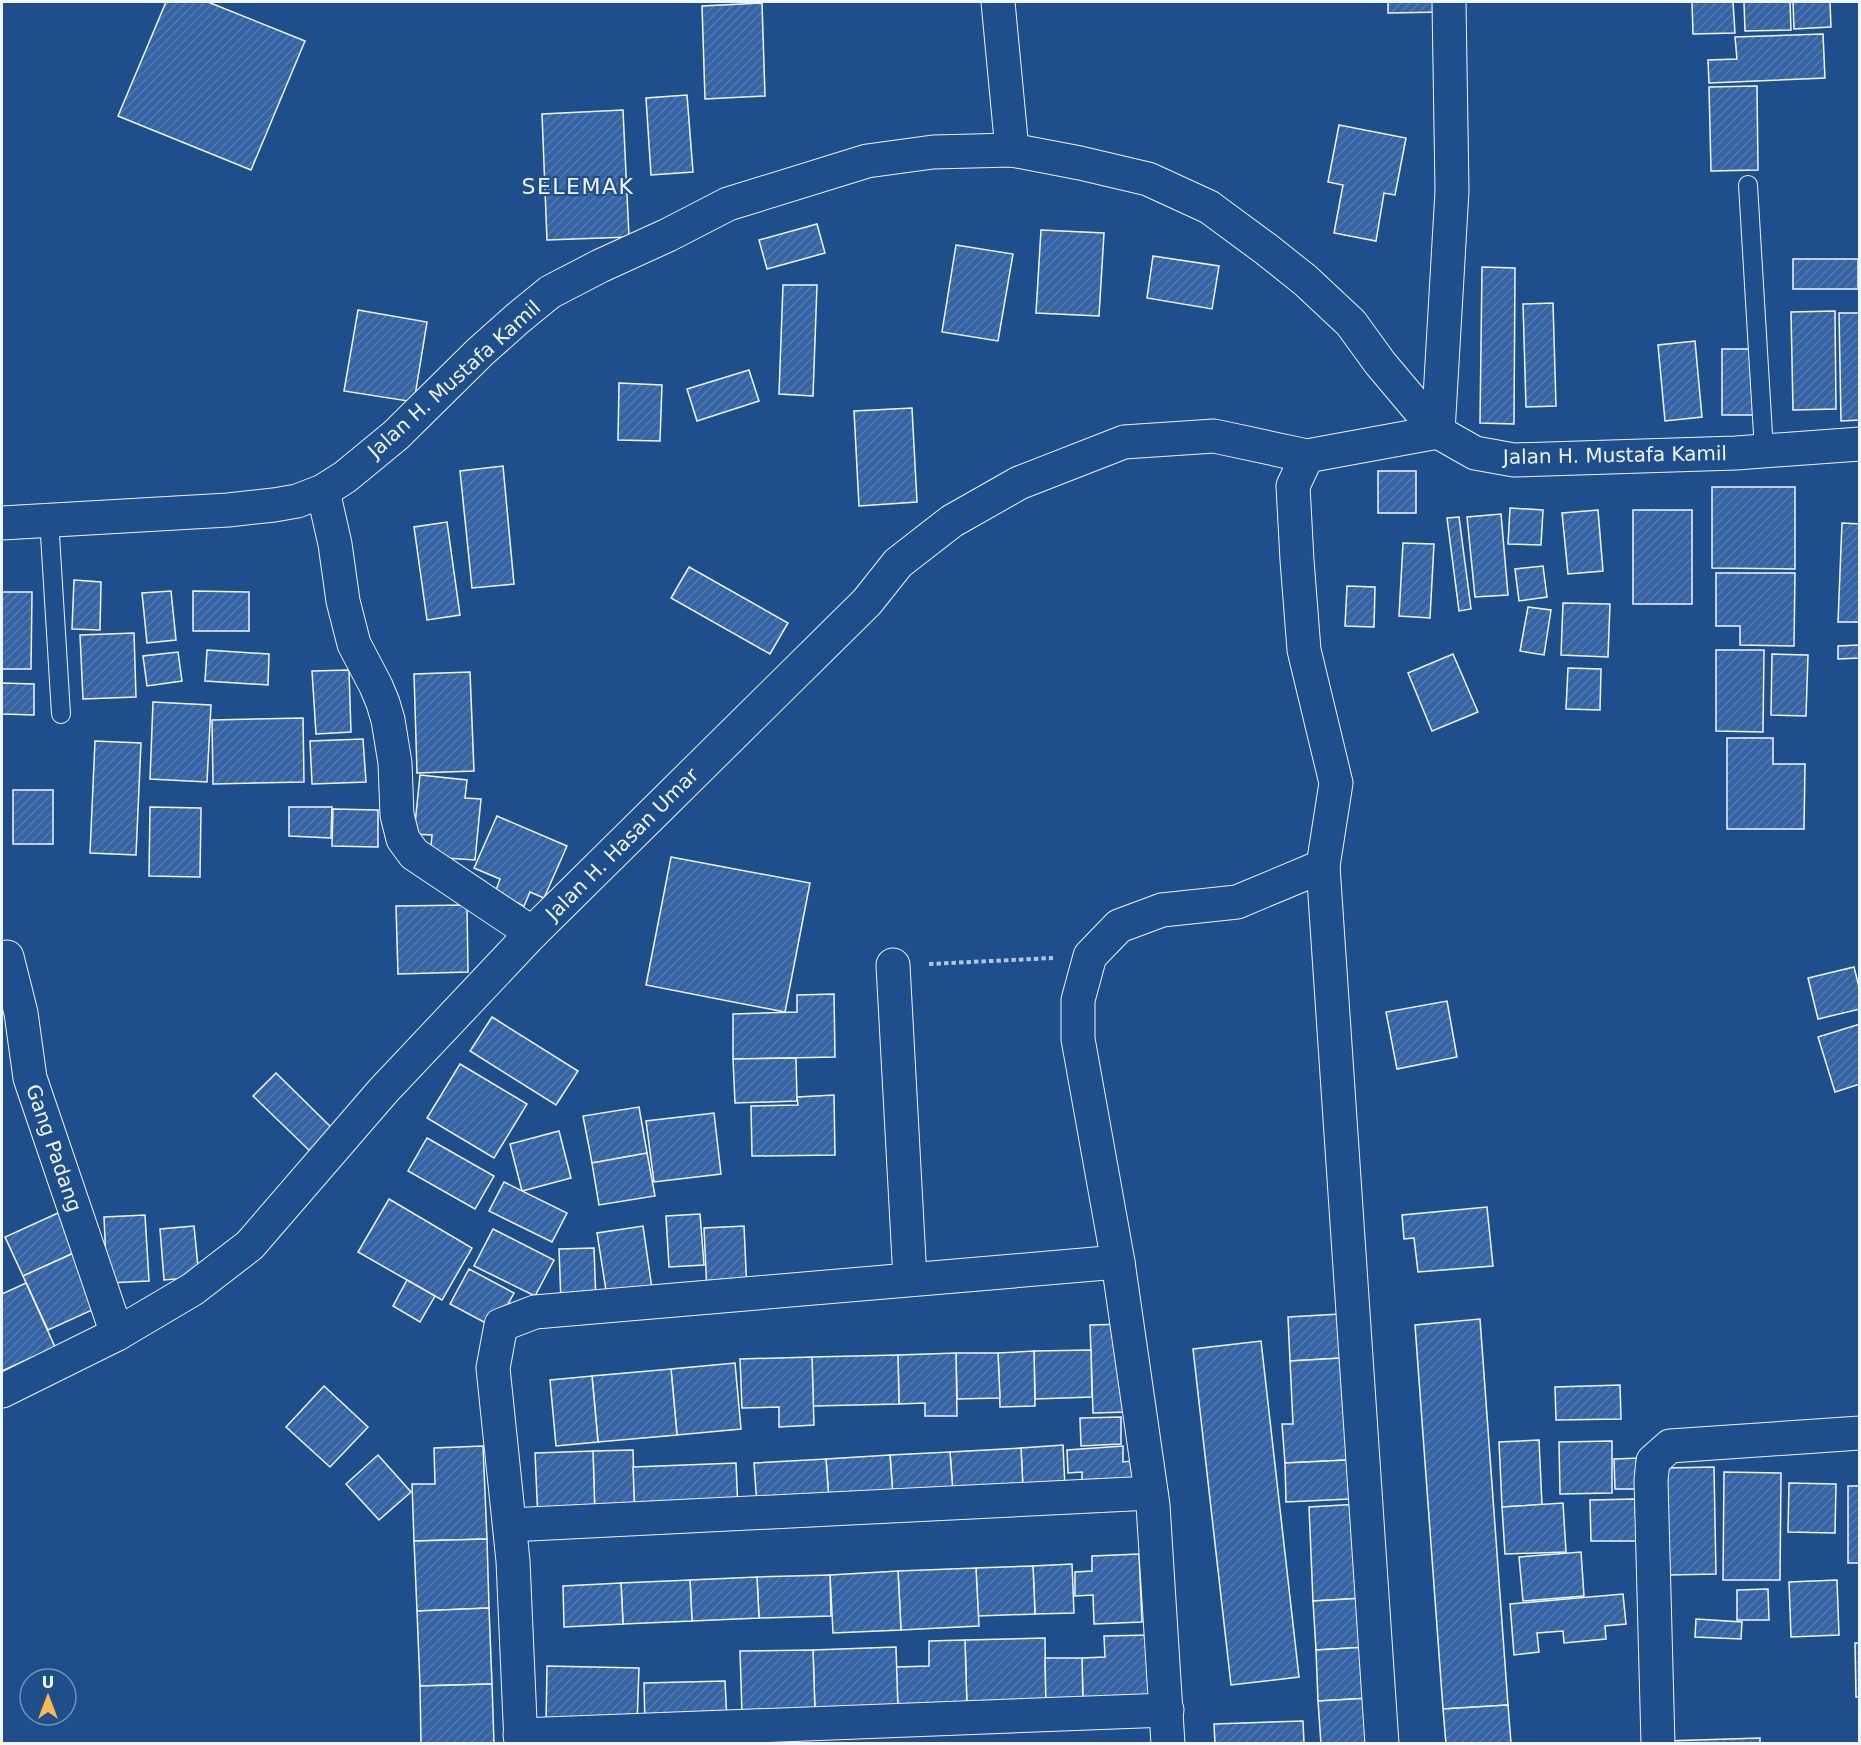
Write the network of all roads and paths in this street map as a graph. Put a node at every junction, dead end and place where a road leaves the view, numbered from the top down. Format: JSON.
{"nodes":[{"id":1,"x":998,"y":2,"type":"edge"},
{"id":2,"x":1449,"y":2,"type":"edge"},
{"id":3,"x":1012,"y":150,"type":"junction"},
{"id":4,"x":1749,"y":185,"type":"dead end"},
{"id":5,"x":1438,"y":432,"type":"junction"},
{"id":6,"x":1860,"y":444,"type":"edge"},
{"id":7,"x":1764,"y":451,"type":"junction"},
{"id":8,"x":1307,"y":456,"type":"junction"},
{"id":9,"x":323,"y":491,"type":"junction"},
{"id":10,"x":49,"y":519,"type":"junction"},
{"id":11,"x":2,"y":523,"type":"edge"},
{"id":12,"x":61,"y":714,"type":"dead end"},
{"id":13,"x":1323,"y":866,"type":"junction"},
{"id":14,"x":532,"y":933,"type":"junction"},
{"id":15,"x":1090,"y":956,"type":"junction"},
{"id":16,"x":7,"y":957,"type":"dead end"},
{"id":17,"x":893,"y":965,"type":"joint"},
{"id":18,"x":1118,"y":1262,"type":"junction"},
{"id":19,"x":910,"y":1279,"type":"junction"},
{"id":20,"x":117,"y":1334,"type":"junction"},
{"id":21,"x":2,"y":1391,"type":"edge"},
{"id":22,"x":1860,"y":1433,"type":"edge"},
{"id":23,"x":1151,"y":1493,"type":"junction"},
{"id":24,"x":510,"y":1526,"type":"junction"},
{"id":25,"x":1167,"y":1710,"type":"junction"},
{"id":26,"x":520,"y":1739,"type":"edge"},
{"id":27,"x":1168,"y":1743,"type":"edge"},
{"id":28,"x":1382,"y":1743,"type":"edge"},
{"id":29,"x":1658,"y":1743,"type":"edge"}],
"edges":[{"from":1,"to":3,"type":"street"},
{"from":2,"to":5,"type":"street"},
{"from":3,"to":5,"type":"street","name":"Jalan H. Mustafa Kamil"},
{"from":3,"to":9,"type":"street","name":"Jalan H. Mustafa Kamil"},
{"from":4,"to":7,"type":"lane"},
{"from":5,"to":7,"type":"street","name":"Jalan H. Mustafa Kamil"},
{"from":5,"to":8,"type":"street"},
{"from":6,"to":7,"type":"street","name":"Jalan H. Mustafa Kamil"},
{"from":8,"to":13,"type":"street"},
{"from":8,"to":14,"type":"street","name":"Jalan H. Hasan Umar"},
{"from":9,"to":10,"type":"street","name":"Jalan H. Mustafa Kamil"},
{"from":9,"to":14,"type":"street"},
{"from":10,"to":11,"type":"street","name":"Jalan H. Mustafa Kamil"},
{"from":10,"to":12,"type":"lane"},
{"from":13,"to":15,"type":"street"},
{"from":13,"to":28,"type":"street"},
{"from":14,"to":20,"type":"street","name":"Jalan H. Hasan Umar"},
{"from":15,"to":17,"type":"path"},
{"from":15,"to":18,"type":"street"},
{"from":16,"to":20,"type":"street","name":"Gang Padang"},
{"from":17,"to":19,"type":"street"},
{"from":18,"to":19,"type":"street"},
{"from":18,"to":23,"type":"street"},
{"from":19,"to":24,"type":"street"},
{"from":20,"to":21,"type":"street","name":"Jalan H. Hasan Umar"},
{"from":22,"to":29,"type":"street"},
{"from":23,"to":24,"type":"street"},
{"from":23,"to":25,"type":"street"},
{"from":24,"to":26,"type":"street"},
{"from":25,"to":26,"type":"street"},
{"from":25,"to":27,"type":"street"}]}
